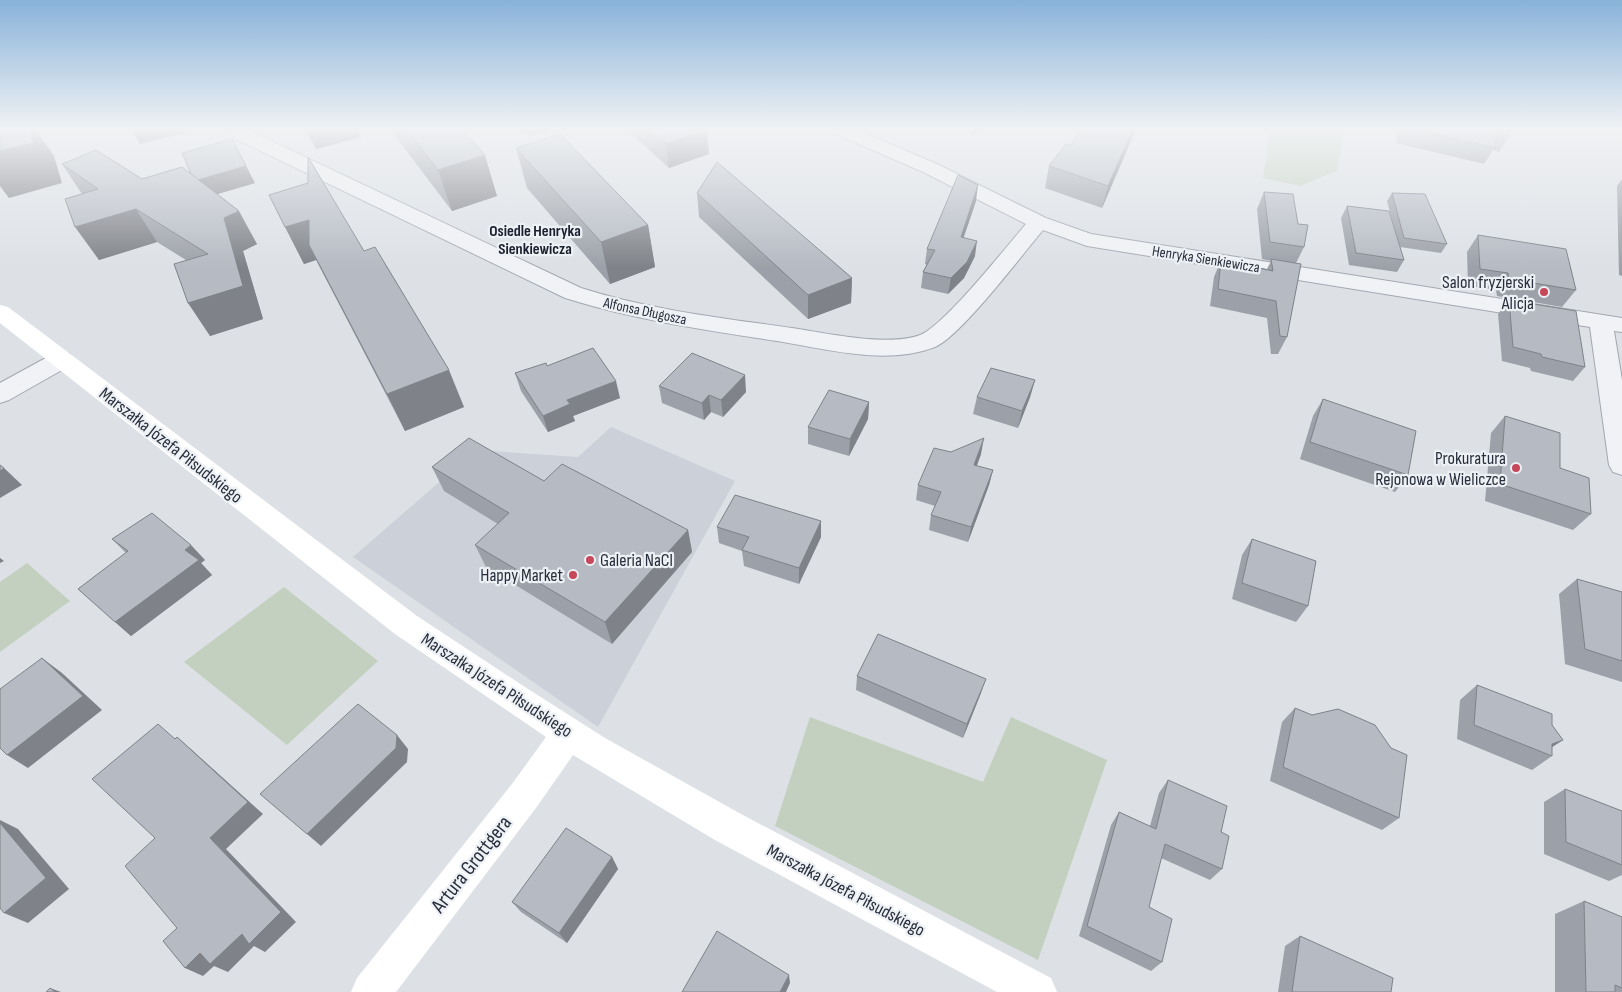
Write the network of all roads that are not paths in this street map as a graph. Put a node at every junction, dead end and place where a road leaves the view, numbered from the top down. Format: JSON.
{"nodes":[{"id":1,"x":326,"y":175,"type":"edge"},
{"id":2,"x":945,"y":175,"type":"edge"},
{"id":3,"x":1040,"y":222,"type":"junction"},
{"id":4,"x":0,"y":312,"type":"edge"},
{"id":5,"x":1612,"y":322,"type":"edge"},
{"id":6,"x":61,"y":360,"type":"junction"},
{"id":7,"x":0,"y":394,"type":"edge"},
{"id":8,"x":1622,"y":464,"type":"edge"},
{"id":9,"x":568,"y":733,"type":"junction"},
{"id":10,"x":371,"y":992,"type":"edge"},
{"id":11,"x":1036,"y":992,"type":"edge"}],
"edges":[{"from":1,"to":3,"type":"street","name":"Alfonsa Długosza"},
{"from":2,"to":3,"type":"street","name":"Henryka Sienkiewicza"},
{"from":3,"to":5,"type":"street","name":"Henryka Sienkiewicza"},
{"from":4,"to":6,"type":"main road","name":"Marszałka Józefa Piłsudskiego"},
{"from":5,"to":8,"type":"street"},
{"from":6,"to":7,"type":"street"},
{"from":6,"to":9,"type":"main road","name":"Marszałka Józefa Piłsudskiego"},
{"from":9,"to":10,"type":"main road","name":"Artura Grottgera"},
{"from":9,"to":11,"type":"main road","name":"Marszałka Józefa Piłsudskiego"}]}
